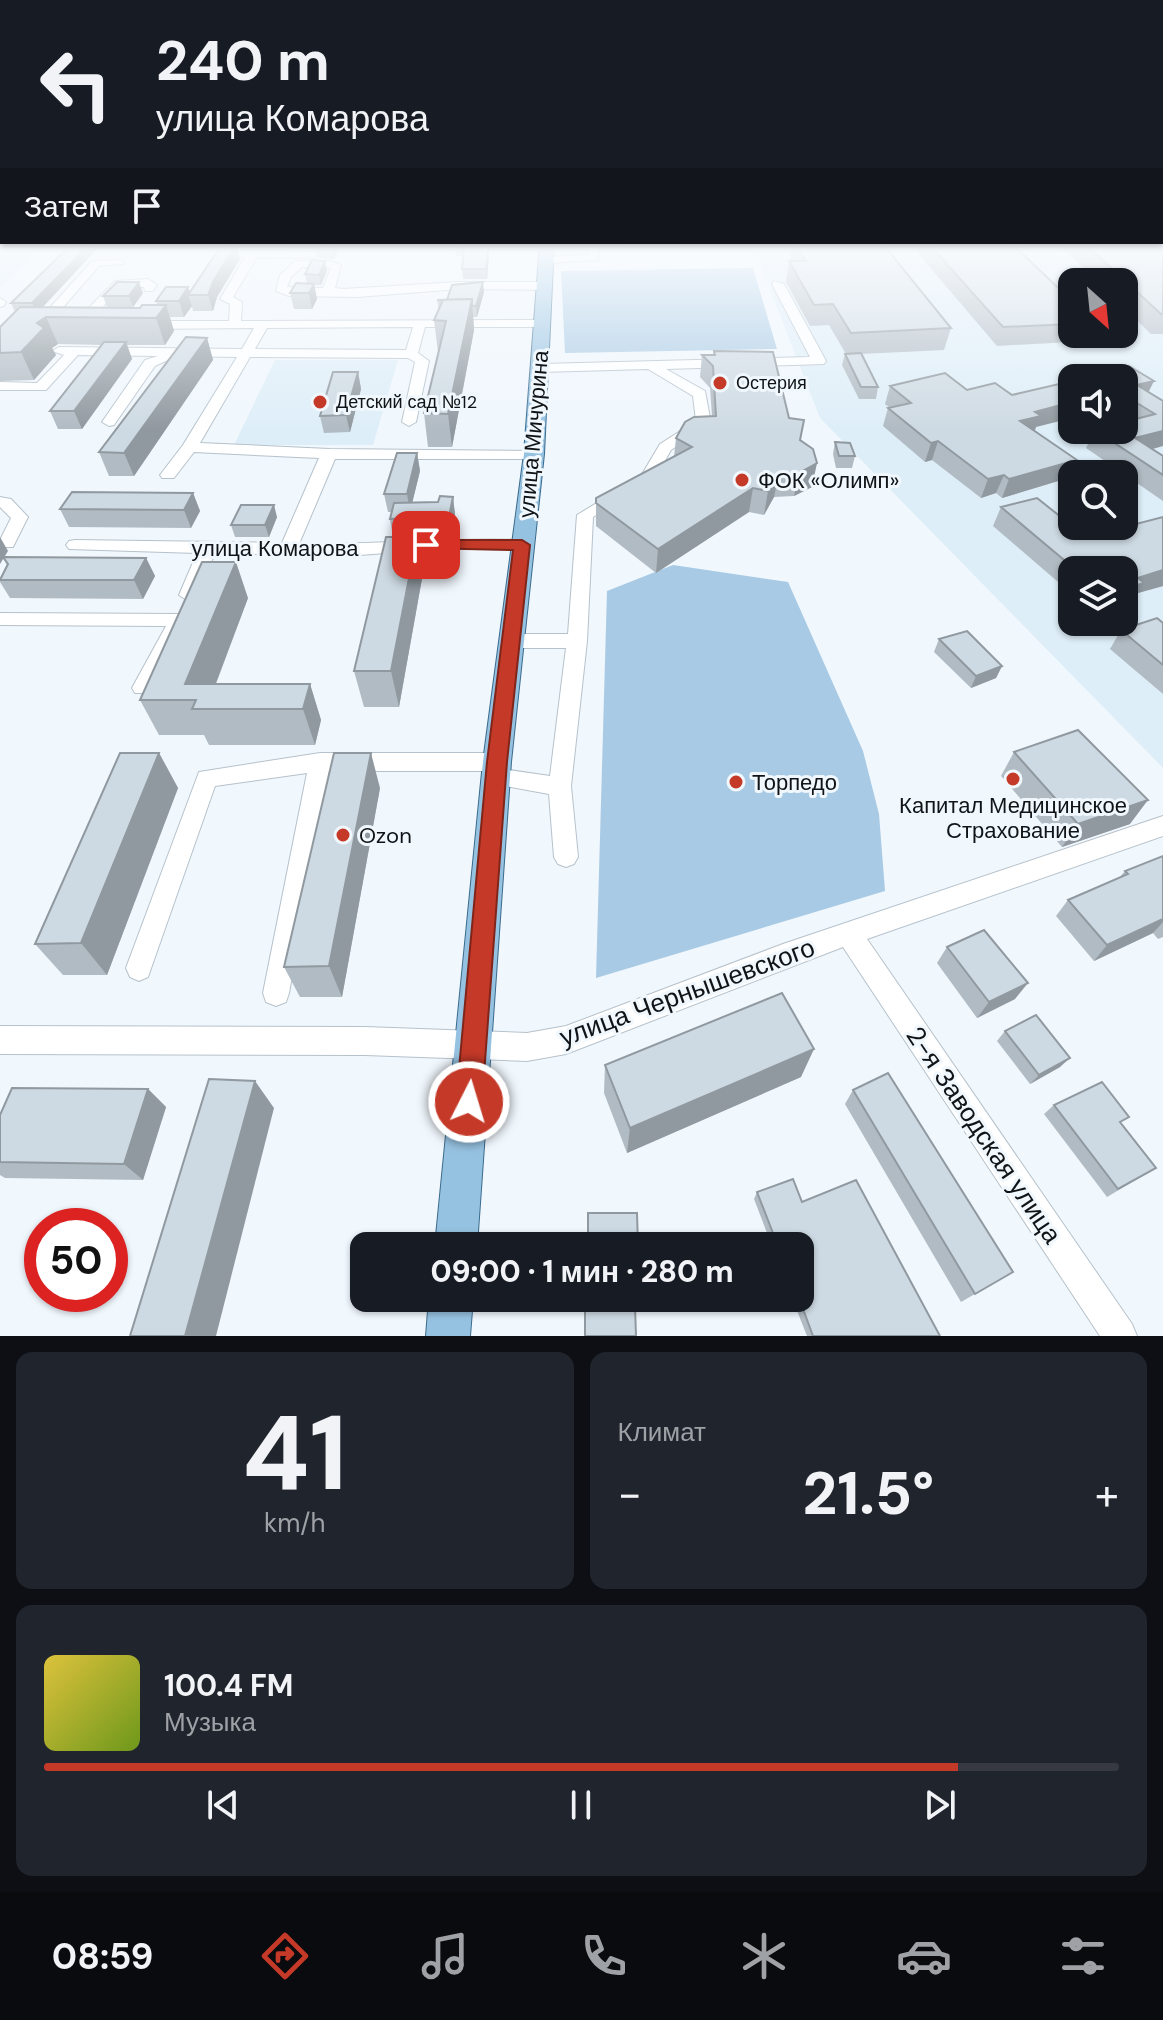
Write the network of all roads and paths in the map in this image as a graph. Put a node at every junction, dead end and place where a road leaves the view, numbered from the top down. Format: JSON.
{"nodes":[{"id":1,"x":54,"y":305,"type":"edge"},
{"id":2,"x":98,"y":305,"type":"edge"},
{"id":3,"x":236,"y":305,"type":"edge"},
{"id":4,"x":543,"y":305,"type":"edge"},
{"id":5,"x":789,"y":305,"type":"edge"},
{"id":6,"x":542,"y":323,"type":"junction"},
{"id":7,"x":205,"y":324,"type":"junction"},
{"id":8,"x":235,"y":324,"type":"junction"},
{"id":9,"x":263,"y":324,"type":"junction"},
{"id":10,"x":420,"y":324,"type":"junction"},
{"id":11,"x":78,"y":325,"type":"junction"},
{"id":12,"x":94,"y":325,"type":"edge"},
{"id":13,"x":126,"y":325,"type":"edge"},
{"id":14,"x":194,"y":353,"type":"junction"},
{"id":15,"x":248,"y":353,"type":"junction"},
{"id":16,"x":411,"y":354,"type":"junction"},
{"id":17,"x":648,"y":364,"type":"junction"},
{"id":18,"x":540,"y":368,"type":"junction"},
{"id":19,"x":0,"y":386,"type":"edge"},
{"id":20,"x":109,"y":422,"type":"dead end"},
{"id":21,"x":409,"y":422,"type":"dead end"},
{"id":22,"x":190,"y":447,"type":"junction"},
{"id":23,"x":329,"y":454,"type":"junction"},
{"id":24,"x":534,"y":454,"type":"junction"},
{"id":25,"x":168,"y":475,"type":"dead end"},
{"id":26,"x":0,"y":502,"type":"edge"},
{"id":27,"x":7,"y":543,"type":"dead end"},
{"id":28,"x":75,"y":545,"type":"dead end"},
{"id":29,"x":522,"y":545,"type":"junction"},
{"id":30,"x":208,"y":548,"type":"junction"},
{"id":31,"x":288,"y":549,"type":"junction"},
{"id":32,"x":0,"y":619,"type":"edge"},
{"id":33,"x":178,"y":620,"type":"junction"},
{"id":34,"x":511,"y":641,"type":"junction"},
{"id":35,"x":577,"y":641,"type":"junction"},
{"id":36,"x":142,"y":688,"type":"edge"},
{"id":37,"x":320,"y":762,"type":"junction"},
{"id":38,"x":497,"y":770,"type":"junction"},
{"id":39,"x":560,"y":786,"type":"junction"},
{"id":40,"x":1163,"y":826,"type":"edge"},
{"id":41,"x":566,"y":857,"type":"dead end"},
{"id":42,"x":848,"y":933,"type":"junction"},
{"id":43,"x":139,"y":968,"type":"dead end"},
{"id":44,"x":276,"y":993,"type":"dead end"},
{"id":45,"x":0,"y":1040,"type":"edge"},
{"id":46,"x":474,"y":1045,"type":"junction"},
{"id":47,"x":457,"y":1232,"type":"edge"},
{"id":48,"x":450,"y":1312,"type":"edge"},
{"id":49,"x":448,"y":1336,"type":"edge"},
{"id":50,"x":1120,"y":1336,"type":"edge"}],
"edges":[{"from":1,"to":11,"type":"street"},
{"from":2,"to":11,"type":"street"},
{"from":3,"to":8,"type":"street"},
{"from":4,"to":6,"type":"main road","name":"улица Мичурина"},
{"from":5,"to":17,"type":"street"},
{"from":6,"to":10,"type":"street"},
{"from":6,"to":18,"type":"main road","name":"улица Мичурина"},
{"from":7,"to":8,"type":"street"},
{"from":7,"to":13,"type":"street"},
{"from":7,"to":14,"type":"street"},
{"from":8,"to":9,"type":"street"},
{"from":9,"to":10,"type":"street"},
{"from":9,"to":15,"type":"street"},
{"from":10,"to":16,"type":"street"},
{"from":11,"to":12,"type":"street"},
{"from":14,"to":15,"type":"street"},
{"from":14,"to":19,"type":"street"},
{"from":14,"to":20,"type":"street"},
{"from":15,"to":16,"type":"street"},
{"from":15,"to":22,"type":"street"},
{"from":16,"to":21,"type":"street"},
{"from":17,"to":18,"type":"street"},
{"from":17,"to":35,"type":"street"},
{"from":18,"to":24,"type":"main road","name":"улица Мичурина"},
{"from":22,"to":23,"type":"street"},
{"from":22,"to":25,"type":"street"},
{"from":23,"to":24,"type":"street"},
{"from":23,"to":31,"type":"street"},
{"from":24,"to":29,"type":"main road","name":"улица Мичурина"},
{"from":26,"to":27,"type":"street"},
{"from":28,"to":30,"type":"street","name":"улица Комарова"},
{"from":29,"to":31,"type":"street","name":"улица Комарова"},
{"from":29,"to":34,"type":"main road","name":"улица Мичурина"},
{"from":30,"to":31,"type":"street","name":"улица Комарова"},
{"from":30,"to":33,"type":"street"},
{"from":32,"to":33,"type":"street"},
{"from":33,"to":36,"type":"street"},
{"from":34,"to":35,"type":"street"},
{"from":34,"to":38,"type":"main road","name":"улица Мичурина"},
{"from":35,"to":39,"type":"street"},
{"from":37,"to":38,"type":"street"},
{"from":37,"to":43,"type":"street"},
{"from":37,"to":44,"type":"street"},
{"from":38,"to":39,"type":"street"},
{"from":38,"to":46,"type":"main road","name":"улица Мичурина"},
{"from":39,"to":41,"type":"street"},
{"from":40,"to":42,"type":"street","name":"улица Чернышевского"},
{"from":42,"to":46,"type":"street","name":"улица Чернышевского"},
{"from":42,"to":50,"type":"street","name":"2-я Заводская улица"},
{"from":45,"to":46,"type":"street","name":"улица Чернышевского"},
{"from":46,"to":47,"type":"main road","name":"улица Мичурина"},
{"from":48,"to":49,"type":"main road"}]}
